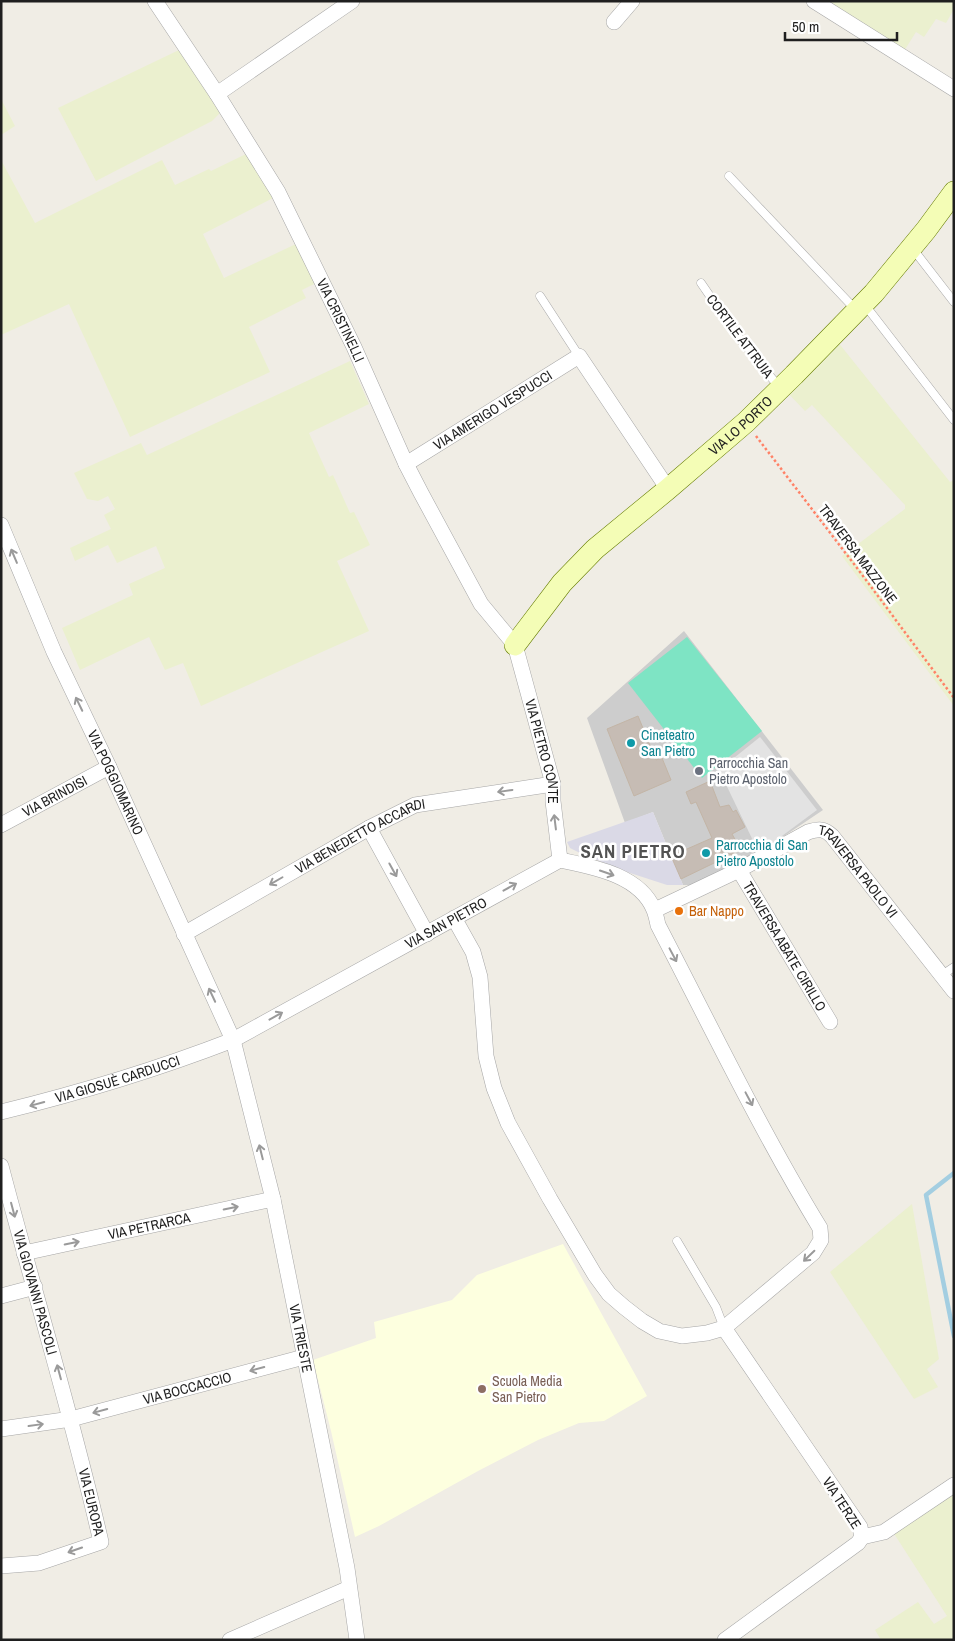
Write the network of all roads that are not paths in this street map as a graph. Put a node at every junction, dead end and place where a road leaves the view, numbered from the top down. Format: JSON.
{"nodes":[{"id":1,"x":155,"y":1,"type":"edge"},
{"id":2,"x":352,"y":1,"type":"edge"},
{"id":3,"x":632,"y":1,"type":"edge"},
{"id":4,"x":814,"y":1,"type":"edge"},
{"id":5,"x":614,"y":22,"type":"dead end"},
{"id":6,"x":954,"y":89,"type":"edge"},
{"id":7,"x":217,"y":94,"type":"junction"},
{"id":8,"x":729,"y":176,"type":"dead end"},
{"id":9,"x":954,"y":192,"type":"edge"},
{"id":10,"x":912,"y":247,"type":"junction"},
{"id":11,"x":701,"y":283,"type":"dead end"},
{"id":12,"x":540,"y":296,"type":"dead end"},
{"id":13,"x":954,"y":302,"type":"edge"},
{"id":14,"x":860,"y":307,"type":"junction"},
{"id":15,"x":579,"y":356,"type":"junction"},
{"id":16,"x":781,"y":388,"type":"junction"},
{"id":17,"x":954,"y":420,"type":"edge"},
{"id":18,"x":406,"y":464,"type":"junction"},
{"id":19,"x":668,"y":489,"type":"junction"},
{"id":20,"x":1,"y":525,"type":"edge"},
{"id":21,"x":516,"y":645,"type":"junction"},
{"id":22,"x":109,"y":767,"type":"junction"},
{"id":23,"x":553,"y":784,"type":"junction"},
{"id":24,"x":1,"y":825,"type":"edge"},
{"id":25,"x":369,"y":828,"type":"junction"},
{"id":26,"x":560,"y":860,"type":"junction"},
{"id":27,"x":739,"y":870,"type":"junction"},
{"id":28,"x":655,"y":910,"type":"junction"},
{"id":29,"x":454,"y":918,"type":"junction"},
{"id":30,"x":184,"y":934,"type":"junction"},
{"id":31,"x":426,"y":934,"type":"junction"},
{"id":32,"x":948,"y":971,"type":"edge"},
{"id":33,"x":954,"y":991,"type":"edge"},
{"id":34,"x":830,"y":1022,"type":"dead end"},
{"id":35,"x":233,"y":1040,"type":"junction"},
{"id":36,"x":1,"y":1112,"type":"edge"},
{"id":37,"x":1,"y":1166,"type":"edge"},
{"id":38,"x":273,"y":1199,"type":"junction"},
{"id":39,"x":677,"y":1241,"type":"dead end"},
{"id":40,"x":24,"y":1253,"type":"junction"},
{"id":41,"x":35,"y":1286,"type":"junction"},
{"id":42,"x":1,"y":1296,"type":"edge"},
{"id":43,"x":724,"y":1328,"type":"junction"},
{"id":44,"x":304,"y":1357,"type":"junction"},
{"id":45,"x":71,"y":1419,"type":"junction"},
{"id":46,"x":1,"y":1429,"type":"edge"},
{"id":47,"x":954,"y":1485,"type":"edge"},
{"id":48,"x":862,"y":1537,"type":"junction"},
{"id":49,"x":1,"y":1566,"type":"edge"},
{"id":50,"x":349,"y":1588,"type":"junction"},
{"id":51,"x":230,"y":1640,"type":"edge"},
{"id":52,"x":357,"y":1640,"type":"edge"},
{"id":53,"x":725,"y":1640,"type":"edge"}],
"edges":[{"from":1,"to":7,"type":"street","name":"VIA CRISTINELLI"},
{"from":2,"to":7,"type":"street"},
{"from":3,"to":5,"type":"street"},
{"from":4,"to":6,"type":"street"},
{"from":7,"to":18,"type":"street","name":"VIA CRISTINELLI"},
{"from":8,"to":14,"type":"lane"},
{"from":9,"to":10,"type":"street","name":"VIA LO PORTO"},
{"from":10,"to":13,"type":"lane"},
{"from":10,"to":14,"type":"street","name":"VIA LO PORTO"},
{"from":11,"to":16,"type":"lane","name":"CORTILE ATTRUIA"},
{"from":12,"to":15,"type":"lane"},
{"from":14,"to":16,"type":"street","name":"VIA LO PORTO"},
{"from":14,"to":17,"type":"lane"},
{"from":15,"to":18,"type":"street","name":"VIA AMERIGO VESPUCCI"},
{"from":15,"to":19,"type":"street"},
{"from":16,"to":19,"type":"street","name":"VIA LO PORTO"},
{"from":18,"to":21,"type":"street","name":"VIA CRISTINELLI"},
{"from":19,"to":21,"type":"street","name":"VIA LO PORTO"},
{"from":22,"to":20,"type":"street","name":"VIA POGGIOMARINO","one_way":true},
{"from":21,"to":23,"type":"street","name":"VIA PIETRO CONTE"},
{"from":22,"to":24,"type":"street","name":"VIA BRINDISI"},
{"from":22,"to":30,"type":"street","name":"VIA POGGIOMARINO"},
{"from":23,"to":25,"type":"street","name":"VIA BENEDETTO ACCARDI","one_way":true},
{"from":26,"to":23,"type":"street","name":"VIA PIETRO CONTE","one_way":true},
{"from":25,"to":30,"type":"street","name":"VIA BENEDETTO ACCARDI","one_way":true},
{"from":25,"to":31,"type":"street","one_way":true},
{"from":26,"to":28,"type":"street","one_way":true},
{"from":29,"to":26,"type":"street","name":"VIA SAN PIETRO","one_way":true},
{"from":27,"to":28,"type":"street","name":"TRAVERSA PAOLO VI"},
{"from":27,"to":32,"type":"street","name":"TRAVERSA PAOLO VI"},
{"from":27,"to":34,"type":"street","name":"TRAVERSA ABATE CIRILLO"},
{"from":28,"to":43,"type":"street","one_way":true},
{"from":29,"to":31,"type":"street","name":"VIA SAN PIETRO"},
{"from":29,"to":43,"type":"street"},
{"from":35,"to":30,"type":"street","name":"VIA POGGIOMARINO","one_way":true},
{"from":35,"to":31,"type":"street","name":"VIA SAN PIETRO","one_way":true},
{"from":32,"to":33,"type":"street","name":"TRAVERSA PAOLO VI"},
{"from":35,"to":36,"type":"street","name":"VIA GIOSUÈ CARDUCCI","one_way":true},
{"from":38,"to":35,"type":"street","name":"VIA TRIESTE","one_way":true},
{"from":37,"to":40,"type":"street","name":"VIA GIOVANNI PASCOLI","one_way":true},
{"from":40,"to":38,"type":"street","name":"VIA PETRARCA","one_way":true},
{"from":38,"to":44,"type":"street","name":"VIA TRIESTE"},
{"from":39,"to":43,"type":"lane"},
{"from":40,"to":41,"type":"street","name":"VIA GIOVANNI PASCOLI"},
{"from":41,"to":42,"type":"street"},
{"from":45,"to":41,"type":"street","name":"VIA GIOVANNI PASCOLI","one_way":true},
{"from":43,"to":48,"type":"street","name":"VIA TERZE"},
{"from":44,"to":45,"type":"street","name":"VIA BOCCACCIO","one_way":true},
{"from":44,"to":50,"type":"street","name":"VIA TRIESTE"},
{"from":46,"to":45,"type":"street","name":"VIA BOCCACCIO","one_way":true},
{"from":45,"to":49,"type":"street","name":"VIA EUROPA","one_way":true},
{"from":47,"to":48,"type":"street"},
{"from":48,"to":53,"type":"street","name":"VIA TERZE"},
{"from":50,"to":51,"type":"street"},
{"from":50,"to":52,"type":"street","name":"VIA TRIESTE"}]}
